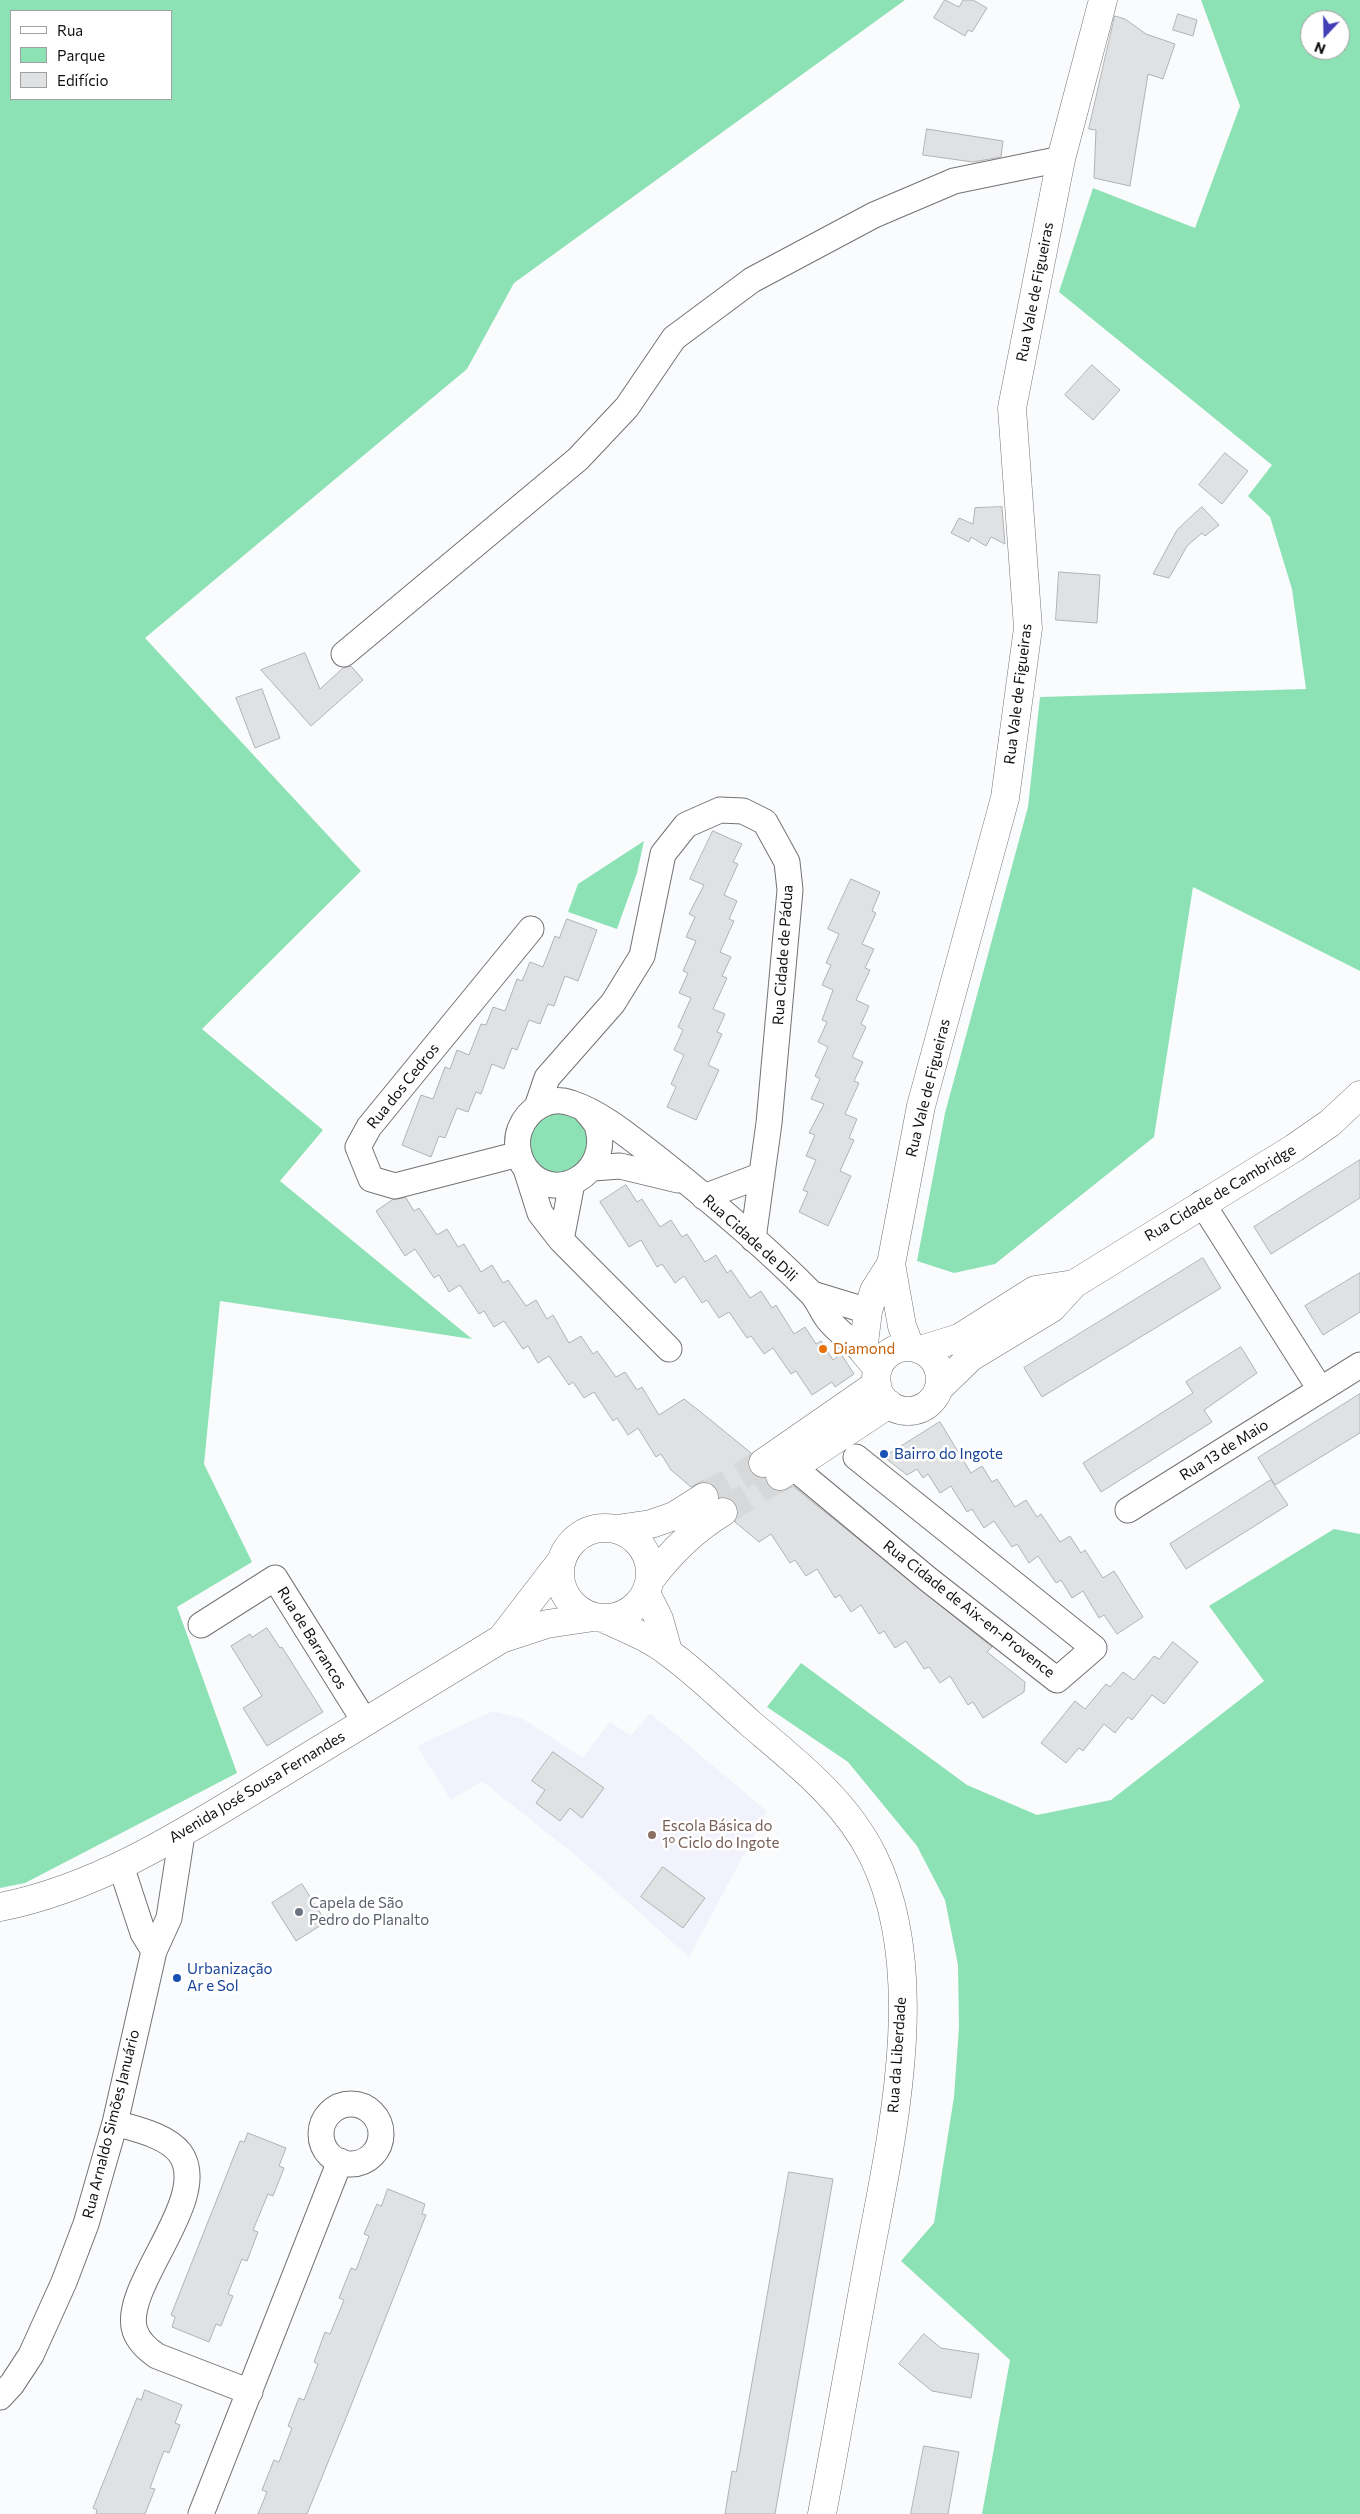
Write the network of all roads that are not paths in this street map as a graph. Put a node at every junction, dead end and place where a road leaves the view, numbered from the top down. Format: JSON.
{"nodes":[{"id":1,"x":1103,"y":0,"type":"edge"},
{"id":2,"x":1061,"y":159,"type":"junction"},
{"id":3,"x":344,"y":654,"type":"dead end"},
{"id":4,"x":531,"y":929,"type":"dead end"},
{"id":5,"x":1360,"y":1095,"type":"edge"},
{"id":6,"x":537,"y":1107,"type":"junction"},
{"id":7,"x":586,"y":1111,"type":"junction"},
{"id":8,"x":522,"y":1162,"type":"junction"},
{"id":9,"x":593,"y":1168,"type":"junction"},
{"id":10,"x":762,"y":1176,"type":"junction"},
{"id":11,"x":572,"y":1183,"type":"junction"},
{"id":12,"x":695,"y":1190,"type":"junction"},
{"id":13,"x":1202,"y":1203,"type":"junction"},
{"id":14,"x":753,"y":1239,"type":"junction"},
{"id":15,"x":561,"y":1240,"type":"junction"},
{"id":16,"x":891,"y":1264,"type":"junction"},
{"id":17,"x":1074,"y":1284,"type":"junction"},
{"id":18,"x":812,"y":1294,"type":"junction"},
{"id":19,"x":868,"y":1311,"type":"junction"},
{"id":20,"x":915,"y":1348,"type":"junction"},
{"id":21,"x":669,"y":1349,"type":"dead end"},
{"id":22,"x":1360,"y":1365,"type":"edge"},
{"id":23,"x":877,"y":1377,"type":"junction"},
{"id":24,"x":938,"y":1388,"type":"junction"},
{"id":25,"x":1320,"y":1389,"type":"junction"},
{"id":26,"x":856,"y":1457,"type":"dead end"},
{"id":27,"x":779,"y":1469,"type":"joint"},
{"id":28,"x":1128,"y":1510,"type":"dead end"},
{"id":29,"x":617,"y":1529,"type":"junction"},
{"id":30,"x":561,"y":1561,"type":"junction"},
{"id":31,"x":648,"y":1586,"type":"junction"},
{"id":32,"x":600,"y":1618,"type":"junction"},
{"id":33,"x":200,"y":1625,"type":"dead end"},
{"id":34,"x":501,"y":1639,"type":"junction"},
{"id":35,"x":668,"y":1651,"type":"junction"},
{"id":36,"x":365,"y":1722,"type":"junction"},
{"id":37,"x":182,"y":1834,"type":"junction"},
{"id":38,"x":120,"y":1866,"type":"junction"},
{"id":39,"x":0,"y":1907,"type":"edge"},
{"id":40,"x":154,"y":1951,"type":"junction"},
{"id":41,"x":115,"y":2123,"type":"junction"},
{"id":42,"x":340,"y":2161,"type":"dead end"},
{"id":43,"x":250,"y":2392,"type":"junction"},
{"id":44,"x":0,"y":2397,"type":"edge"},
{"id":45,"x":201,"y":2514,"type":"edge"},
{"id":46,"x":822,"y":2514,"type":"edge"}],
"edges":[{"from":1,"to":2,"type":"street","name":"Rua Vale de Figueiras"},
{"from":2,"to":3,"type":"street"},
{"from":2,"to":16,"type":"street","name":"Rua Vale de Figueiras"},
{"from":4,"to":8,"type":"street","name":"Rua dos Cedros"},
{"from":5,"to":13,"type":"street","name":"Rua Cidade de Cambridge"},
{"from":6,"to":7,"type":"street"},
{"from":6,"to":8,"type":"street"},
{"from":6,"to":10,"type":"street","name":"Rua Cidade de Pádua"},
{"from":7,"to":9,"type":"street"},
{"from":7,"to":12,"type":"street","name":"Rua Cidade de Dili"},
{"from":8,"to":11,"type":"street"},
{"from":8,"to":15,"type":"street"},
{"from":9,"to":11,"type":"street"},
{"from":9,"to":12,"type":"street","name":"Rua Cidade de Dili"},
{"from":10,"to":12,"type":"street"},
{"from":10,"to":14,"type":"street","name":"Rua Cidade de Pádua"},
{"from":11,"to":15,"type":"street"},
{"from":12,"to":14,"type":"street","name":"Rua Cidade de Dili"},
{"from":13,"to":17,"type":"street","name":"Rua Cidade de Cambridge"},
{"from":13,"to":25,"type":"street"},
{"from":14,"to":18,"type":"street","name":"Rua Cidade de Dili"},
{"from":15,"to":21,"type":"street"},
{"from":16,"to":19,"type":"street","name":"Rua Vale de Figueiras"},
{"from":16,"to":20,"type":"street","name":"Rua Vale de Figueiras"},
{"from":17,"to":20,"type":"street","name":"Rua Cidade de Cambridge"},
{"from":17,"to":24,"type":"street","name":"Rua Cidade de Cambridge"},
{"from":18,"to":19,"type":"street","name":"Rua Cidade de Dili"},
{"from":18,"to":23,"type":"street","name":"Rua Cidade de Dili"},
{"from":19,"to":23,"type":"street","name":"Rua Vale de Figueiras"},
{"from":20,"to":23,"type":"street","name":"Rua Cidade de Cambridge"},
{"from":20,"to":24,"type":"street"},
{"from":22,"to":25,"type":"street","name":"Rua 13 de Maio"},
{"from":23,"to":24,"type":"street","name":"Rua Cidade de Cambridge"},
{"from":23,"to":27,"type":"street","name":"Rua Cidade de Cambridge"},
{"from":25,"to":28,"type":"street","name":"Rua 13 de Maio"},
{"from":26,"to":27,"type":"street","name":"Rua Cidade de Aix-en-Provence"},
{"from":29,"to":30,"type":"street"},
{"from":29,"to":31,"type":"street"},
{"from":29,"to":31,"type":"street"},
{"from":30,"to":32,"type":"street"},
{"from":30,"to":34,"type":"street","name":"Avenida José Sousa Fernandes"},
{"from":31,"to":32,"type":"street"},
{"from":31,"to":35,"type":"street"},
{"from":32,"to":34,"type":"street","name":"Avenida José Sousa Fernandes"},
{"from":32,"to":35,"type":"street","name":"Rua da Liberdade"},
{"from":33,"to":36,"type":"street","name":"Rua de Barrancos"},
{"from":34,"to":36,"type":"street","name":"Avenida José Sousa Fernandes"},
{"from":35,"to":46,"type":"street","name":"Rua da Liberdade"},
{"from":36,"to":37,"type":"street","name":"Avenida José Sousa Fernandes"},
{"from":37,"to":38,"type":"street","name":"Avenida José Sousa Fernandes"},
{"from":37,"to":40,"type":"street","name":"Rua Arnaldo Simões Januário"},
{"from":38,"to":39,"type":"street","name":"Avenida José Sousa Fernandes"},
{"from":38,"to":40,"type":"street"},
{"from":40,"to":41,"type":"street","name":"Rua Arnaldo Simões Januário"},
{"from":41,"to":43,"type":"street"},
{"from":41,"to":44,"type":"street","name":"Rua Arnaldo Simões Januário"},
{"from":42,"to":43,"type":"street"},
{"from":43,"to":45,"type":"street"}]}
